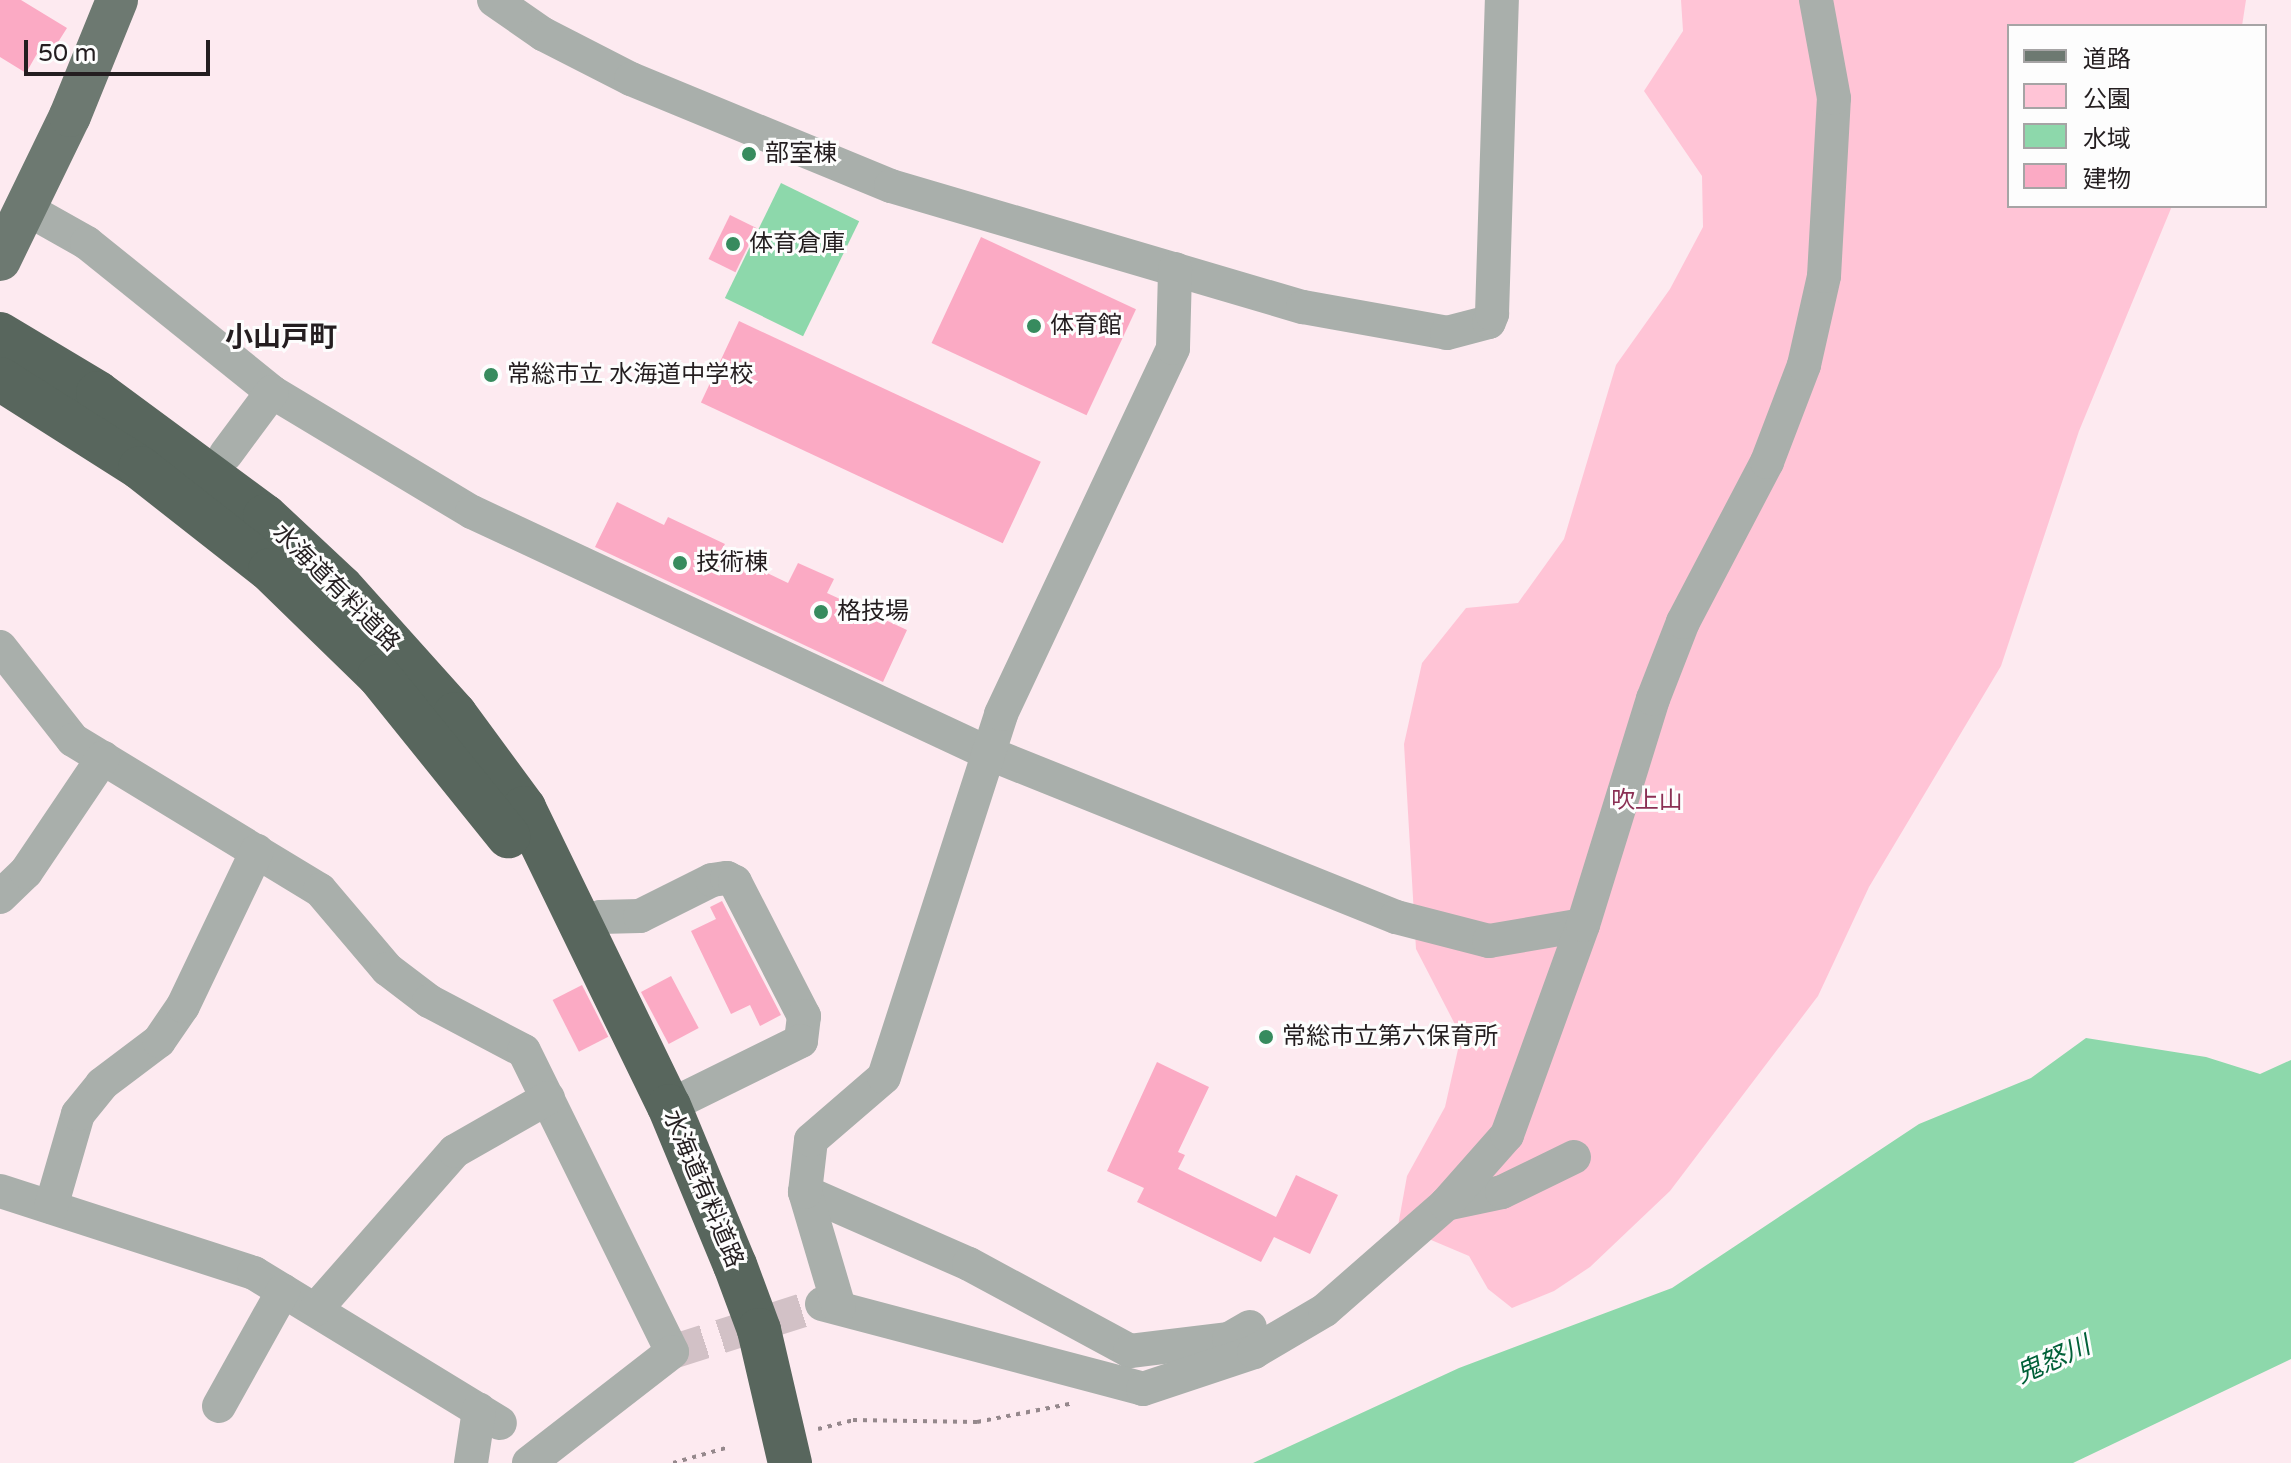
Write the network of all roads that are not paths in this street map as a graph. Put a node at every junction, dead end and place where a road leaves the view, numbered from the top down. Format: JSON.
{"nodes":[{"id":1,"x":117,"y":0,"type":"edge"},
{"id":2,"x":494,"y":0,"type":"edge"},
{"id":3,"x":1502,"y":0,"type":"edge"},
{"id":4,"x":1816,"y":0,"type":"edge"},
{"id":5,"x":25,"y":208,"type":"junction"},
{"id":6,"x":0,"y":260,"type":"edge"},
{"id":7,"x":1175,"y":269,"type":"junction"},
{"id":8,"x":0,"y":334,"type":"edge"},
{"id":9,"x":0,"y":379,"type":"edge"},
{"id":10,"x":272,"y":392,"type":"junction"},
{"id":11,"x":226,"y":454,"type":"dead end"},
{"id":12,"x":0,"y":647,"type":"edge"},
{"id":13,"x":988,"y":753,"type":"junction"},
{"id":14,"x":103,"y":758,"type":"junction"},
{"id":15,"x":257,"y":851,"type":"junction"},
{"id":16,"x":0,"y":897,"type":"edge"},
{"id":17,"x":1583,"y":925,"type":"junction"},
{"id":18,"x":583,"y":927,"type":"junction"},
{"id":19,"x":548,"y":1098,"type":"junction"},
{"id":20,"x":669,"y":1106,"type":"junction"},
{"id":21,"x":1574,"y":1157,"type":"dead end"},
{"id":22,"x":0,"y":1191,"type":"edge"},
{"id":23,"x":805,"y":1192,"type":"junction"},
{"id":24,"x":1446,"y":1204,"type":"junction"},
{"id":25,"x":51,"y":1207,"type":"junction"},
{"id":26,"x":283,"y":1291,"type":"junction"},
{"id":27,"x":316,"y":1309,"type":"junction"},
{"id":28,"x":1325,"y":1310,"type":"junction"},
{"id":29,"x":219,"y":1406,"type":"dead end"},
{"id":30,"x":798,"y":1448,"type":"edge"},
{"id":31,"x":471,"y":1463,"type":"edge"},
{"id":32,"x":529,"y":1463,"type":"edge"}],
"edges":[{"from":1,"to":5,"type":"main road"},
{"from":2,"to":7,"type":"street"},
{"from":3,"to":7,"type":"street"},
{"from":4,"to":17,"type":"street"},
{"from":5,"to":6,"type":"main road"},
{"from":5,"to":10,"type":"street"},
{"from":7,"to":13,"type":"street"},
{"from":8,"to":18,"type":"highway","name":"水海道有料道路"},
{"from":9,"to":18,"type":"highway","name":"水海道有料道路"},
{"from":10,"to":11,"type":"street"},
{"from":10,"to":13,"type":"street"},
{"from":12,"to":14,"type":"street"},
{"from":13,"to":17,"type":"street"},
{"from":13,"to":23,"type":"street"},
{"from":14,"to":15,"type":"street"},
{"from":14,"to":16,"type":"street"},
{"from":15,"to":19,"type":"street"},
{"from":15,"to":25,"type":"street"},
{"from":17,"to":24,"type":"street"},
{"from":18,"to":20,"type":"highway","name":"水海道有料道路"},
{"from":18,"to":20,"type":"street"},
{"from":19,"to":27,"type":"street"},
{"from":19,"to":32,"type":"street"},
{"from":20,"to":30,"type":"highway","name":"水海道有料道路"},
{"from":21,"to":24,"type":"street"},
{"from":22,"to":25,"type":"street"},
{"from":23,"to":28,"type":"street"},
{"from":23,"to":28,"type":"street"},
{"from":24,"to":28,"type":"street"},
{"from":25,"to":26,"type":"street"},
{"from":26,"to":27,"type":"street"},
{"from":26,"to":29,"type":"street"},
{"from":27,"to":31,"type":"street"}]}
